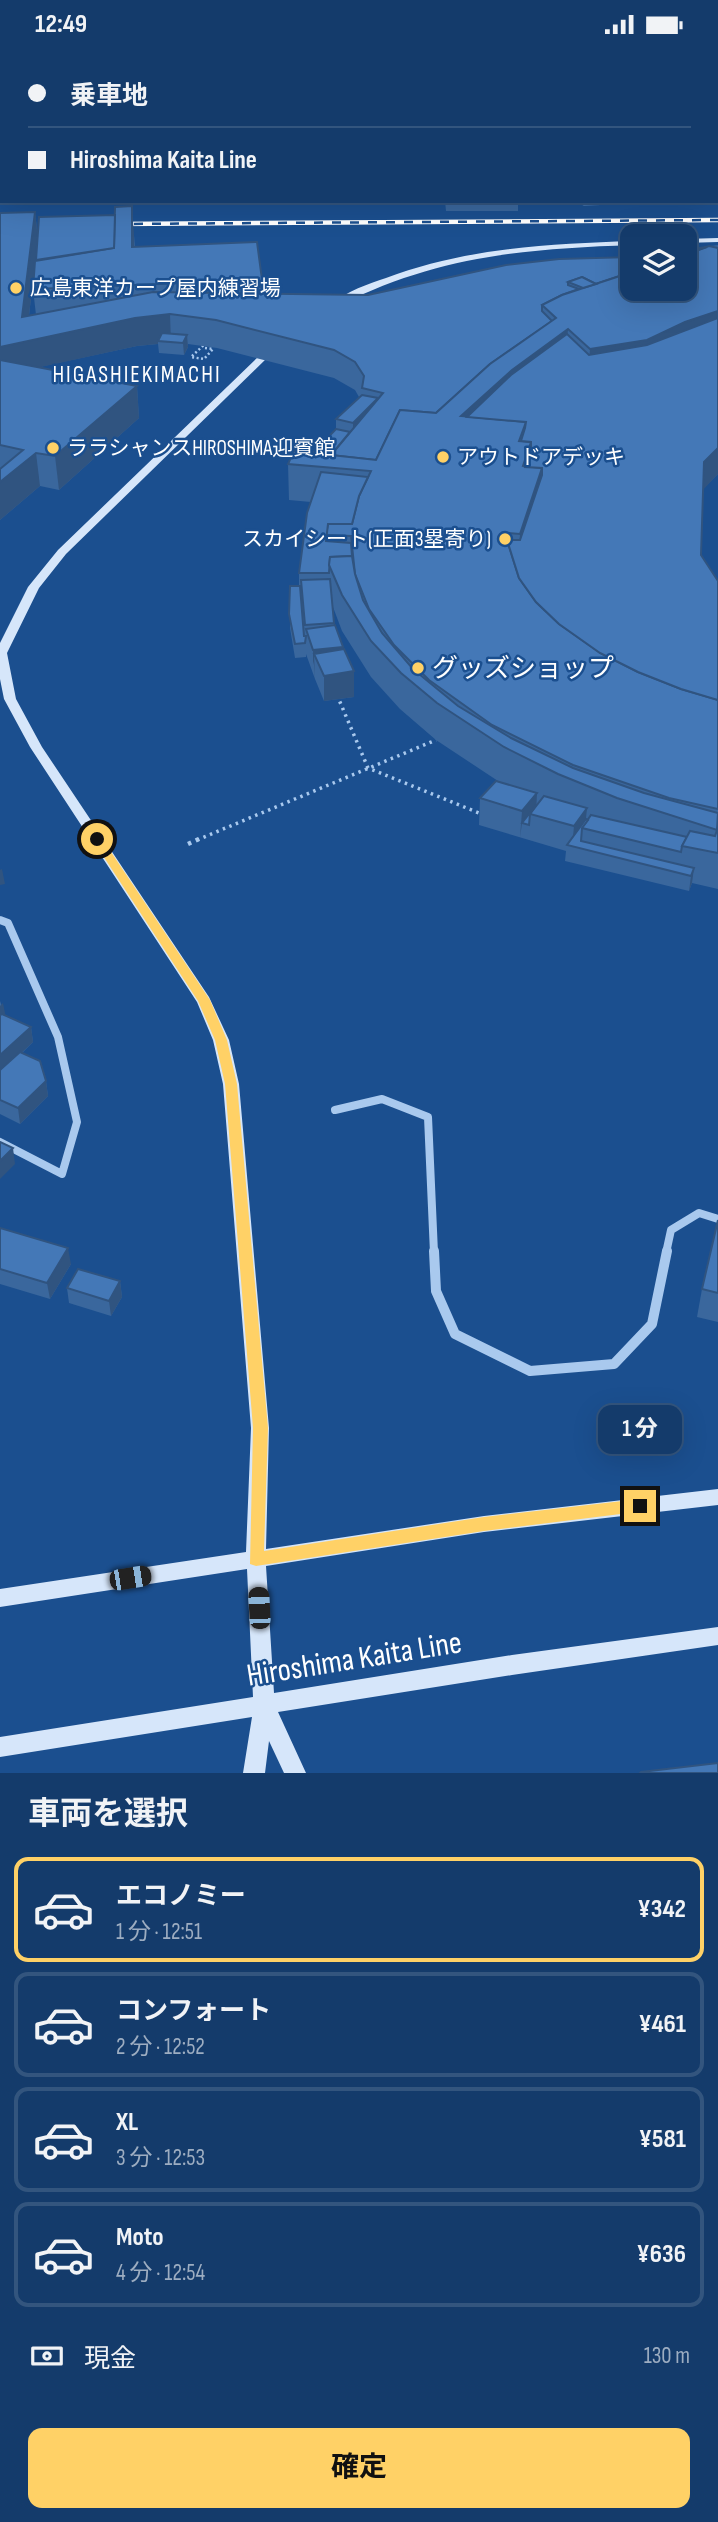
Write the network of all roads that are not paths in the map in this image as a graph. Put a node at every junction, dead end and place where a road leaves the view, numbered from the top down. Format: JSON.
{"nodes":[{"id":1,"x":578,"y":203,"type":"edge"},
{"id":2,"x":651,"y":203,"type":"edge"},
{"id":3,"x":718,"y":240,"type":"edge"},
{"id":4,"x":697,"y":241,"type":"edge"},
{"id":5,"x":620,"y":244,"type":"edge"},
{"id":6,"x":328,"y":308,"type":"edge"},
{"id":7,"x":261,"y":359,"type":"edge"},
{"id":8,"x":1,"y":653,"type":"edge"},
{"id":9,"x":0,"y":920,"type":"edge"},
{"id":10,"x":335,"y":1110,"type":"dead end"},
{"id":11,"x":0,"y":1142,"type":"edge"},
{"id":12,"x":718,"y":1219,"type":"edge"},
{"id":13,"x":718,"y":1497,"type":"edge"},
{"id":14,"x":256,"y":1559,"type":"junction"},
{"id":15,"x":0,"y":1598,"type":"edge"},
{"id":16,"x":718,"y":1636,"type":"edge"},
{"id":17,"x":264,"y":1705,"type":"junction"},
{"id":18,"x":0,"y":1747,"type":"edge"},
{"id":19,"x":254,"y":1773,"type":"edge"},
{"id":20,"x":295,"y":1773,"type":"edge"}],
"edges":[{"from":1,"to":2,"type":"lane"},
{"from":3,"to":4,"type":"street"},
{"from":5,"to":6,"type":"street"},
{"from":7,"to":8,"type":"street"},
{"from":8,"to":14,"type":"street"},
{"from":9,"to":11,"type":"street"},
{"from":10,"to":12,"type":"street"},
{"from":13,"to":14,"type":"street"},
{"from":14,"to":15,"type":"street"},
{"from":14,"to":17,"type":"street"},
{"from":16,"to":17,"type":"street","name":"Hiroshima Kaita Line"},
{"from":17,"to":18,"type":"street","name":"Hiroshima Kaita Line"},
{"from":17,"to":19,"type":"street"},
{"from":17,"to":20,"type":"street"}]}
